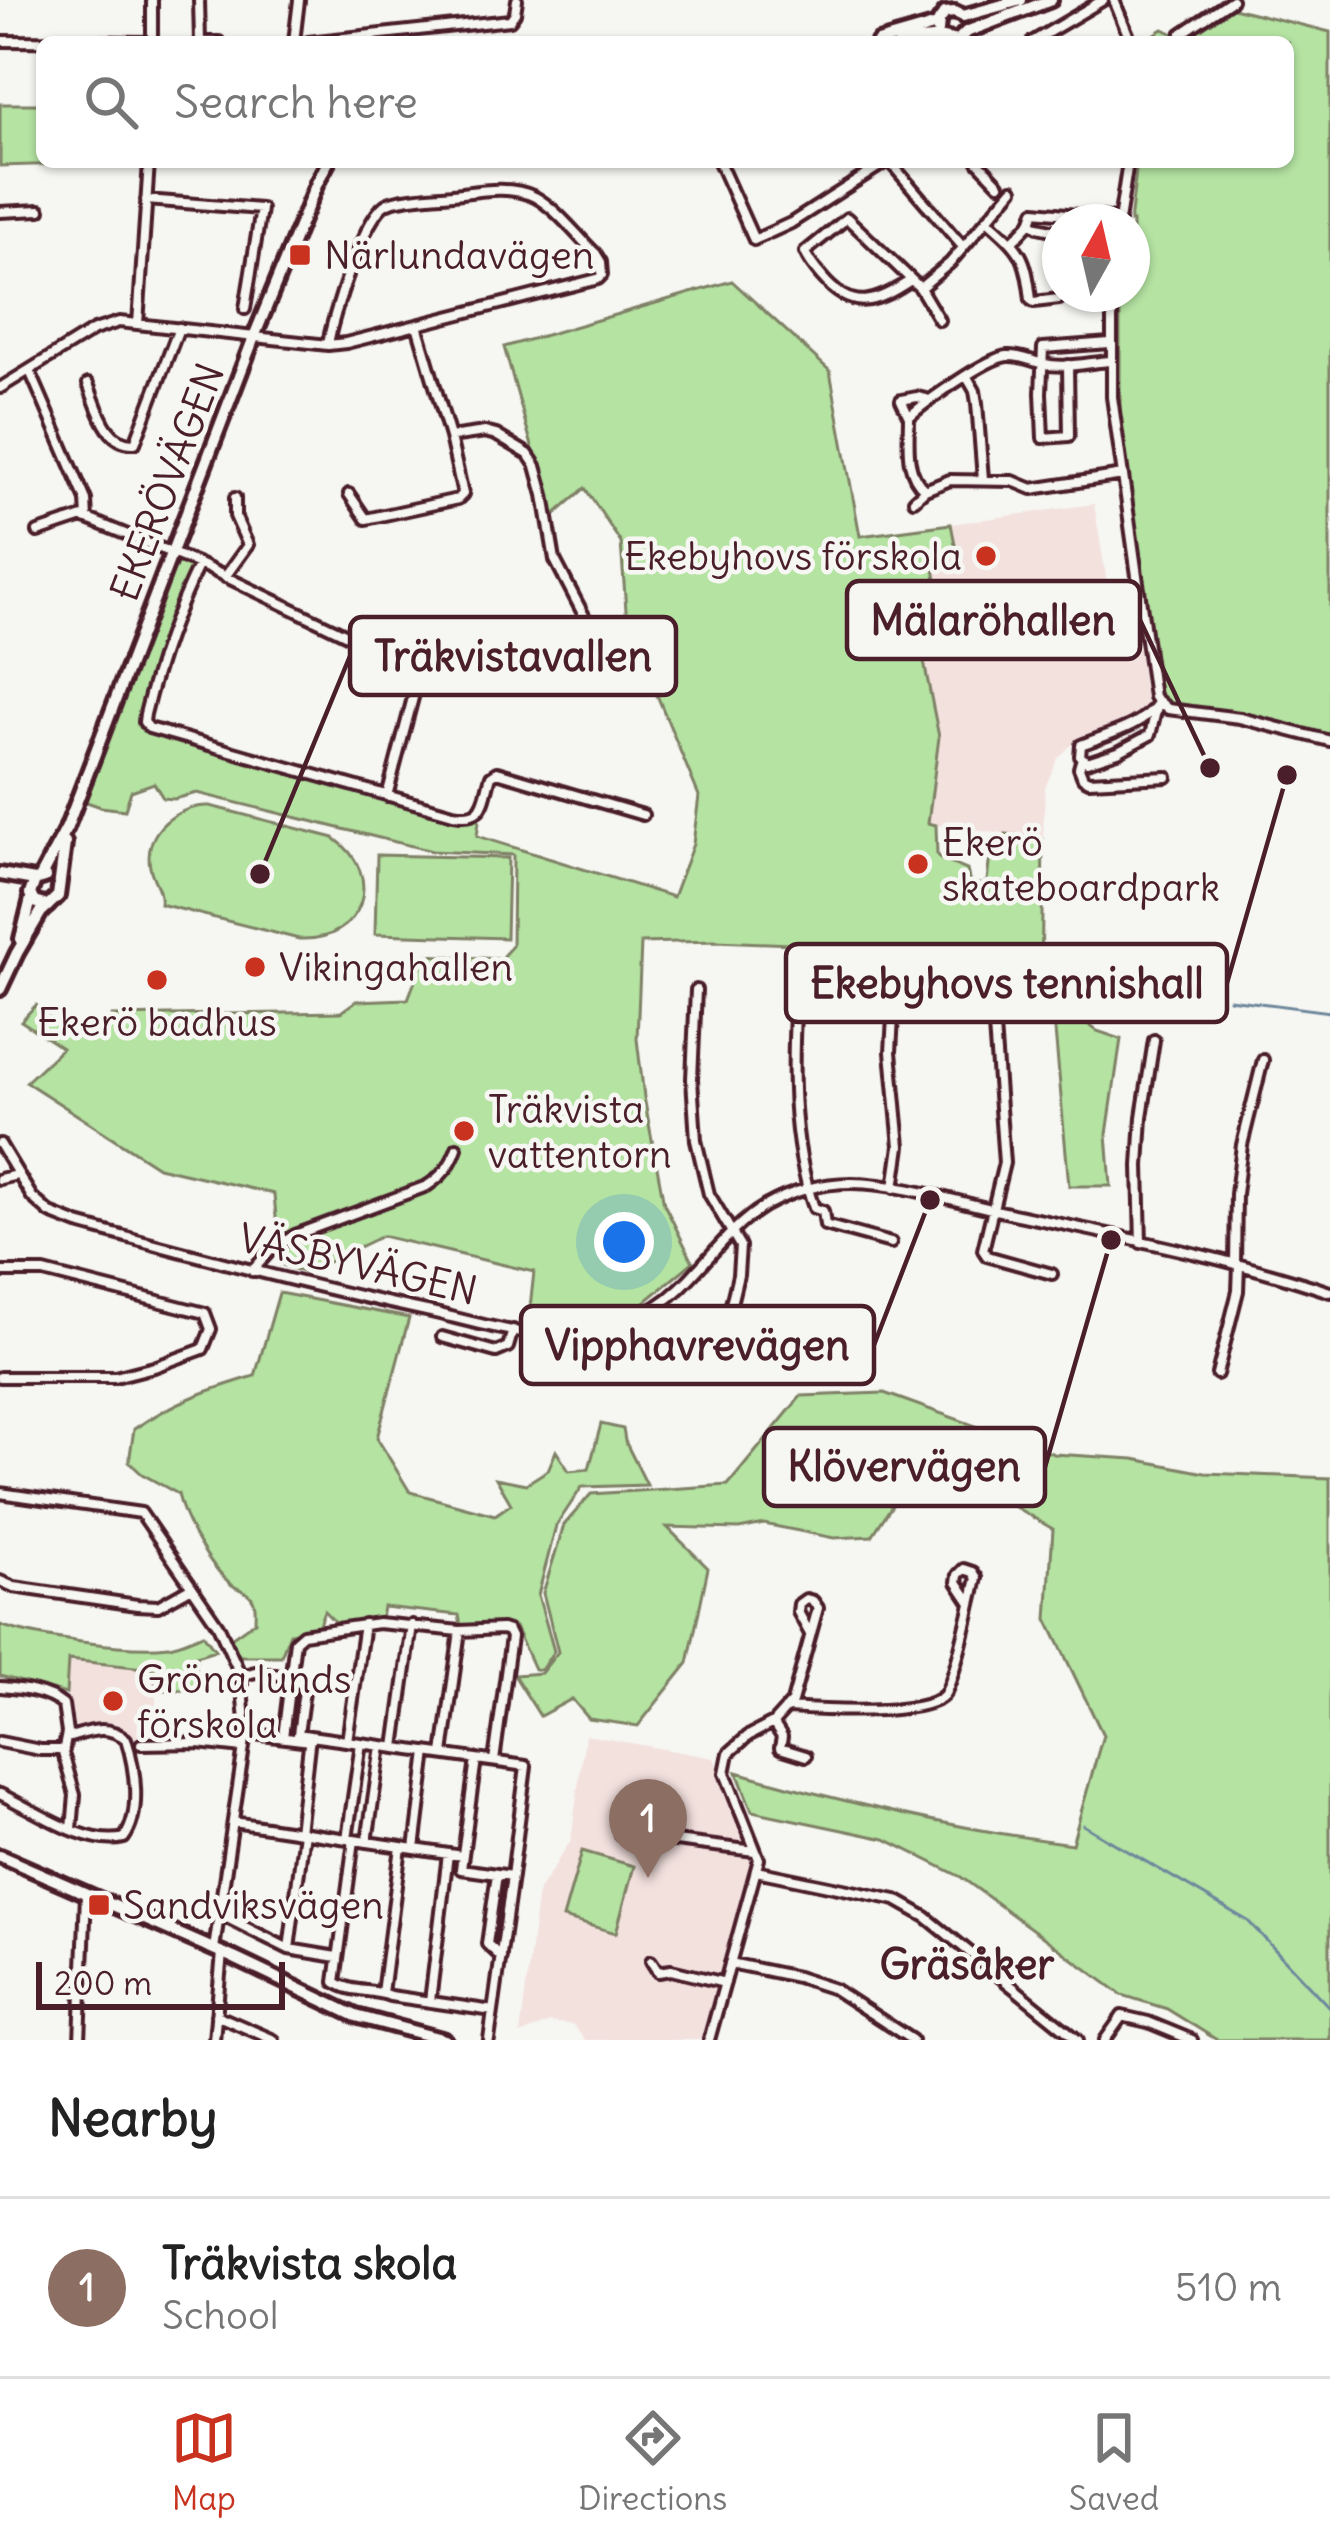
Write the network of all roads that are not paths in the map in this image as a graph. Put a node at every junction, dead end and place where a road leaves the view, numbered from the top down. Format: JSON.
{"nodes":[{"id":1,"x":152,"y":0,"type":"edge"},
{"id":2,"x":199,"y":0,"type":"edge"},
{"id":3,"x":299,"y":0,"type":"edge"},
{"id":4,"x":517,"y":0,"type":"edge"},
{"id":5,"x":1021,"y":0,"type":"edge"},
{"id":6,"x":1051,"y":0,"type":"edge"},
{"id":7,"x":1103,"y":0,"type":"edge"},
{"id":8,"x":1114,"y":0,"type":"edge"},
{"id":9,"x":1232,"y":0,"type":"edge"},
{"id":10,"x":940,"y":12,"type":"edge"},
{"id":11,"x":959,"y":14,"type":"junction"},
{"id":12,"x":1181,"y":34,"type":"dead end"},
{"id":13,"x":152,"y":36,"type":"edge"},
{"id":14,"x":200,"y":36,"type":"edge"},
{"id":15,"x":295,"y":36,"type":"edge"},
{"id":16,"x":363,"y":36,"type":"edge"},
{"id":17,"x":890,"y":36,"type":"edge"},
{"id":18,"x":964,"y":36,"type":"edge"},
{"id":19,"x":968,"y":36,"type":"edge"},
{"id":20,"x":1042,"y":36,"type":"edge"},
{"id":21,"x":1129,"y":36,"type":"edge"},
{"id":22,"x":0,"y":41,"type":"edge"},
{"id":23,"x":36,"y":41,"type":"edge"},
{"id":24,"x":148,"y":168,"type":"edge"},
{"id":25,"x":325,"y":168,"type":"edge"},
{"id":26,"x":722,"y":168,"type":"edge"},
{"id":27,"x":878,"y":168,"type":"edge"},
{"id":28,"x":893,"y":168,"type":"edge"},
{"id":29,"x":984,"y":168,"type":"edge"},
{"id":30,"x":1127,"y":168,"type":"edge"},
{"id":31,"x":999,"y":184,"type":"dead end"},
{"id":32,"x":1013,"y":189,"type":"dead end"},
{"id":33,"x":146,"y":200,"type":"junction"},
{"id":34,"x":1121,"y":204,"type":"edge"},
{"id":35,"x":40,"y":210,"type":"dead end"},
{"id":36,"x":1042,"y":210,"type":"edge"},
{"id":37,"x":0,"y":212,"type":"edge"},
{"id":38,"x":987,"y":220,"type":"junction"},
{"id":39,"x":1031,"y":222,"type":"junction"},
{"id":40,"x":1042,"y":228,"type":"edge"},
{"id":41,"x":1012,"y":242,"type":"junction"},
{"id":42,"x":963,"y":247,"type":"junction"},
{"id":43,"x":911,"y":280,"type":"junction"},
{"id":44,"x":920,"y":288,"type":"junction"},
{"id":45,"x":1042,"y":301,"type":"edge"},
{"id":46,"x":245,"y":308,"type":"dead end"},
{"id":47,"x":1111,"y":312,"type":"edge"},
{"id":48,"x":938,"y":320,"type":"dead end"},
{"id":49,"x":137,"y":323,"type":"junction"},
{"id":50,"x":416,"y":325,"type":"junction"},
{"id":51,"x":179,"y":328,"type":"junction"},
{"id":52,"x":254,"y":337,"type":"junction"},
{"id":53,"x":1110,"y":343,"type":"junction"},
{"id":54,"x":328,"y":345,"type":"junction"},
{"id":55,"x":1112,"y":362,"type":"junction"},
{"id":56,"x":1043,"y":364,"type":"junction"},
{"id":57,"x":1068,"y":365,"type":"junction"},
{"id":58,"x":29,"y":370,"type":"junction"},
{"id":59,"x":967,"y":377,"type":"junction"},
{"id":60,"x":88,"y":384,"type":"dead end"},
{"id":61,"x":0,"y":388,"type":"edge"},
{"id":62,"x":928,"y":399,"type":"junction"},
{"id":63,"x":909,"y":418,"type":"junction"},
{"id":64,"x":450,"y":437,"type":"junction"},
{"id":65,"x":1123,"y":475,"type":"junction"},
{"id":66,"x":983,"y":479,"type":"junction"},
{"id":67,"x":925,"y":490,"type":"junction"},
{"id":68,"x":349,"y":494,"type":"dead end"},
{"id":69,"x":236,"y":498,"type":"dead end"},
{"id":70,"x":914,"y":500,"type":"dead end"},
{"id":71,"x":87,"y":519,"type":"junction"},
{"id":72,"x":38,"y":532,"type":"dead end"},
{"id":73,"x":172,"y":553,"type":"junction"},
{"id":74,"x":199,"y":564,"type":"junction"},
{"id":75,"x":225,"y":577,"type":"junction"},
{"id":76,"x":430,"y":629,"type":"dead end"},
{"id":77,"x":612,"y":654,"type":"dead end"},
{"id":78,"x":482,"y":656,"type":"dead end"},
{"id":79,"x":418,"y":679,"type":"junction"},
{"id":80,"x":415,"y":690,"type":"dead end"},
{"id":81,"x":1158,"y":703,"type":"junction"},
{"id":82,"x":1330,"y":741,"type":"edge"},
{"id":83,"x":1082,"y":758,"type":"junction"},
{"id":84,"x":1167,"y":778,"type":"dead end"},
{"id":85,"x":387,"y":796,"type":"junction"},
{"id":86,"x":643,"y":815,"type":"dead end"},
{"id":87,"x":68,"y":827,"type":"junction"},
{"id":88,"x":0,"y":875,"type":"edge"},
{"id":89,"x":38,"y":879,"type":"junction"},
{"id":90,"x":58,"y":888,"type":"junction"},
{"id":91,"x":31,"y":896,"type":"junction"},
{"id":92,"x":48,"y":905,"type":"junction"},
{"id":93,"x":16,"y":953,"type":"junction"},
{"id":94,"x":0,"y":989,"type":"edge"},
{"id":95,"x":696,"y":991,"type":"dead end"},
{"id":96,"x":796,"y":992,"type":"dead end"},
{"id":97,"x":893,"y":998,"type":"dead end"},
{"id":98,"x":993,"y":1013,"type":"dead end"},
{"id":99,"x":1154,"y":1040,"type":"dead end"},
{"id":100,"x":1263,"y":1060,"type":"dead end"},
{"id":101,"x":0,"y":1144,"type":"edge"},
{"id":102,"x":457,"y":1148,"type":"dead end"},
{"id":103,"x":17,"y":1175,"type":"junction"},
{"id":104,"x":0,"y":1179,"type":"edge"},
{"id":105,"x":807,"y":1187,"type":"junction"},
{"id":106,"x":894,"y":1188,"type":"junction"},
{"id":107,"x":993,"y":1210,"type":"junction"},
{"id":108,"x":731,"y":1231,"type":"junction"},
{"id":109,"x":1141,"y":1243,"type":"junction"},
{"id":110,"x":891,"y":1244,"type":"dead end"},
{"id":111,"x":1237,"y":1264,"type":"junction"},
{"id":112,"x":252,"y":1271,"type":"junction"},
{"id":113,"x":0,"y":1272,"type":"edge"},
{"id":114,"x":1052,"y":1274,"type":"dead end"},
{"id":115,"x":1330,"y":1292,"type":"edge"},
{"id":116,"x":678,"y":1317,"type":"dead end"},
{"id":117,"x":513,"y":1330,"type":"junction"},
{"id":118,"x":442,"y":1337,"type":"dead end"},
{"id":119,"x":1216,"y":1374,"type":"dead end"},
{"id":120,"x":0,"y":1377,"type":"edge"},
{"id":121,"x":0,"y":1493,"type":"edge"},
{"id":122,"x":0,"y":1581,"type":"edge"},
{"id":123,"x":192,"y":1587,"type":"junction"},
{"id":124,"x":971,"y":1604,"type":"dead end"},
{"id":125,"x":364,"y":1624,"type":"junction"},
{"id":126,"x":412,"y":1625,"type":"junction"},
{"id":127,"x":460,"y":1630,"type":"junction"},
{"id":128,"x":810,"y":1634,"type":"dead end"},
{"id":129,"x":241,"y":1676,"type":"junction"},
{"id":130,"x":289,"y":1679,"type":"junction"},
{"id":131,"x":0,"y":1687,"type":"edge"},
{"id":132,"x":786,"y":1708,"type":"junction"},
{"id":133,"x":773,"y":1723,"type":"junction"},
{"id":134,"x":246,"y":1732,"type":"junction"},
{"id":135,"x":284,"y":1737,"type":"junction"},
{"id":136,"x":67,"y":1738,"type":"junction"},
{"id":137,"x":310,"y":1738,"type":"junction"},
{"id":138,"x":347,"y":1741,"type":"junction"},
{"id":139,"x":0,"y":1742,"type":"edge"},
{"id":140,"x":361,"y":1743,"type":"junction"},
{"id":141,"x":141,"y":1744,"type":"dead end"},
{"id":142,"x":381,"y":1745,"type":"junction"},
{"id":143,"x":243,"y":1748,"type":"junction"},
{"id":144,"x":395,"y":1748,"type":"junction"},
{"id":145,"x":64,"y":1750,"type":"junction"},
{"id":146,"x":428,"y":1752,"type":"junction"},
{"id":147,"x":443,"y":1754,"type":"junction"},
{"id":148,"x":806,"y":1756,"type":"dead end"},
{"id":149,"x":476,"y":1759,"type":"junction"},
{"id":150,"x":494,"y":1761,"type":"junction"},
{"id":151,"x":0,"y":1794,"type":"edge"},
{"id":152,"x":233,"y":1822,"type":"junction"},
{"id":153,"x":72,"y":1829,"type":"junction"},
{"id":154,"x":302,"y":1832,"type":"junction"},
{"id":155,"x":620,"y":1834,"type":"dead end"},
{"id":156,"x":351,"y":1839,"type":"junction"},
{"id":157,"x":367,"y":1842,"type":"junction"},
{"id":158,"x":401,"y":1847,"type":"junction"},
{"id":159,"x":415,"y":1849,"type":"junction"},
{"id":160,"x":756,"y":1851,"type":"junction"},
{"id":161,"x":448,"y":1854,"type":"junction"},
{"id":162,"x":0,"y":1856,"type":"edge"},
{"id":163,"x":462,"y":1856,"type":"junction"},
{"id":164,"x":756,"y":1870,"type":"junction"},
{"id":165,"x":497,"y":1874,"type":"junction"},
{"id":166,"x":512,"y":1876,"type":"junction"},
{"id":167,"x":86,"y":1895,"type":"junction"},
{"id":168,"x":219,"y":1914,"type":"junction"},
{"id":169,"x":289,"y":1948,"type":"junction"},
{"id":170,"x":218,"y":1951,"type":"junction"},
{"id":171,"x":337,"y":1958,"type":"junction"},
{"id":172,"x":501,"y":1958,"type":"junction"},
{"id":173,"x":651,"y":1960,"type":"dead end"},
{"id":174,"x":730,"y":1963,"type":"junction"},
{"id":175,"x":725,"y":1983,"type":"junction"},
{"id":176,"x":386,"y":1995,"type":"junction"},
{"id":177,"x":430,"y":2002,"type":"junction"},
{"id":178,"x":493,"y":2011,"type":"junction"},
{"id":179,"x":216,"y":2015,"type":"junction"},
{"id":180,"x":80,"y":2040,"type":"edge"},
{"id":181,"x":214,"y":2040,"type":"edge"},
{"id":182,"x":274,"y":2040,"type":"edge"},
{"id":183,"x":445,"y":2040,"type":"edge"},
{"id":184,"x":489,"y":2040,"type":"edge"},
{"id":185,"x":709,"y":2040,"type":"edge"},
{"id":186,"x":912,"y":2040,"type":"edge"},
{"id":187,"x":1078,"y":2040,"type":"edge"},
{"id":188,"x":1106,"y":2040,"type":"edge"},
{"id":189,"x":1192,"y":2040,"type":"edge"}],
"edges":[{"from":1,"to":13,"type":"street"},
{"from":2,"to":14,"type":"street"},
{"from":3,"to":15,"type":"street"},
{"from":4,"to":16,"type":"street"},
{"from":5,"to":11,"type":"main road"},
{"from":6,"to":19,"type":"main road"},
{"from":7,"to":20,"type":"street"},
{"from":8,"to":21,"type":"street"},
{"from":9,"to":12,"type":"street"},
{"from":10,"to":11,"type":"main road"},
{"from":10,"to":17,"type":"main road"},
{"from":11,"to":18,"type":"main road"},
{"from":22,"to":23,"type":"street"},
{"from":24,"to":33,"type":"street"},
{"from":25,"to":52,"type":"main road","name":"EKERÖVÄGEN"},
{"from":26,"to":27,"type":"street"},
{"from":28,"to":42,"type":"street"},
{"from":29,"to":31,"type":"street"},
{"from":30,"to":34,"type":"street"},
{"from":32,"to":38,"type":"street"},
{"from":33,"to":46,"type":"street"},
{"from":33,"to":49,"type":"street"},
{"from":35,"to":37,"type":"street"},
{"from":36,"to":39,"type":"street"},
{"from":38,"to":41,"type":"street"},
{"from":38,"to":42,"type":"street"},
{"from":39,"to":40,"type":"street"},
{"from":39,"to":41,"type":"street"},
{"from":41,"to":45,"type":"street"},
{"from":42,"to":44,"type":"street"},
{"from":43,"to":43,"type":"street"},
{"from":43,"to":44,"type":"street"},
{"from":44,"to":48,"type":"street"},
{"from":47,"to":53,"type":"street"},
{"from":49,"to":51,"type":"street"},
{"from":49,"to":58,"type":"street"},
{"from":50,"to":54,"type":"street"},
{"from":50,"to":54,"type":"street"},
{"from":50,"to":64,"type":"street"},
{"from":51,"to":52,"type":"street"},
{"from":51,"to":60,"type":"street"},
{"from":52,"to":54,"type":"street"},
{"from":52,"to":73,"type":"main road","name":"EKERÖVÄGEN"},
{"from":53,"to":55,"type":"street"},
{"from":53,"to":56,"type":"street"},
{"from":55,"to":57,"type":"street"},
{"from":55,"to":65,"type":"street"},
{"from":56,"to":57,"type":"street"},
{"from":56,"to":57,"type":"street"},
{"from":56,"to":59,"type":"street"},
{"from":58,"to":61,"type":"street"},
{"from":58,"to":71,"type":"street"},
{"from":59,"to":62,"type":"street"},
{"from":59,"to":66,"type":"street"},
{"from":62,"to":63,"type":"street"},
{"from":62,"to":63,"type":"street"},
{"from":63,"to":67,"type":"street"},
{"from":64,"to":68,"type":"street"},
{"from":64,"to":77,"type":"street"},
{"from":65,"to":66,"type":"street"},
{"from":65,"to":81,"type":"street"},
{"from":66,"to":67,"type":"street"},
{"from":67,"to":70,"type":"street"},
{"from":69,"to":75,"type":"street"},
{"from":71,"to":72,"type":"street"},
{"from":71,"to":73,"type":"street"},
{"from":73,"to":74,"type":"street"},
{"from":73,"to":87,"type":"main road","name":"EKERÖVÄGEN"},
{"from":74,"to":75,"type":"street"},
{"from":74,"to":85,"type":"street"},
{"from":75,"to":79,"type":"street"},
{"from":76,"to":79,"type":"street"},
{"from":78,"to":79,"type":"street"},
{"from":80,"to":85,"type":"street"},
{"from":81,"to":82,"type":"street"},
{"from":81,"to":83,"type":"street"},
{"from":81,"to":83,"type":"street"},
{"from":83,"to":84,"type":"street"},
{"from":85,"to":86,"type":"street"},
{"from":87,"to":89,"type":"main road","name":"EKERÖVÄGEN"},
{"from":87,"to":90,"type":"main road","name":"EKERÖVÄGEN"},
{"from":88,"to":89,"type":"main road"},
{"from":88,"to":91,"type":"main road"},
{"from":89,"to":90,"type":"main road"},
{"from":89,"to":91,"type":"main road"},
{"from":90,"to":92,"type":"main road"},
{"from":91,"to":92,"type":"main road"},
{"from":91,"to":93,"type":"main road"},
{"from":92,"to":93,"type":"main road"},
{"from":93,"to":94,"type":"main road"},
{"from":95,"to":108,"type":"street"},
{"from":96,"to":105,"type":"street"},
{"from":97,"to":106,"type":"street"},
{"from":98,"to":107,"type":"street"},
{"from":99,"to":109,"type":"street"},
{"from":100,"to":111,"type":"street"},
{"from":101,"to":103,"type":"street","name":"VÄSBYVÄGEN"},
{"from":102,"to":112,"type":"street"},
{"from":103,"to":104,"type":"street"},
{"from":103,"to":112,"type":"street","name":"VÄSBYVÄGEN"},
{"from":105,"to":106,"type":"street","name":"VÄSBYVÄGEN"},
{"from":105,"to":108,"type":"street","name":"VÄSBYVÄGEN"},
{"from":105,"to":110,"type":"street"},
{"from":106,"to":107,"type":"street","name":"VÄSBYVÄGEN"},
{"from":107,"to":109,"type":"street","name":"VÄSBYVÄGEN"},
{"from":107,"to":114,"type":"street"},
{"from":108,"to":116,"type":"street"},
{"from":108,"to":117,"type":"street","name":"VÄSBYVÄGEN"},
{"from":109,"to":111,"type":"street","name":"VÄSBYVÄGEN"},
{"from":111,"to":115,"type":"street","name":"VÄSBYVÄGEN"},
{"from":111,"to":119,"type":"street"},
{"from":112,"to":117,"type":"street","name":"VÄSBYVÄGEN"},
{"from":113,"to":120,"type":"street"},
{"from":117,"to":118,"type":"street"},
{"from":121,"to":123,"type":"street"},
{"from":122,"to":123,"type":"street"},
{"from":123,"to":129,"type":"street"},
{"from":124,"to":132,"type":"street"},
{"from":125,"to":126,"type":"street"},
{"from":125,"to":130,"type":"street"},
{"from":125,"to":138,"type":"street"},
{"from":126,"to":127,"type":"street"},
{"from":126,"to":144,"type":"street"},
{"from":127,"to":147,"type":"street"},
{"from":127,"to":150,"type":"street"},
{"from":128,"to":132,"type":"street"},
{"from":129,"to":130,"type":"street"},
{"from":129,"to":134,"type":"street"},
{"from":130,"to":135,"type":"street"},
{"from":130,"to":137,"type":"street"},
{"from":131,"to":136,"type":"street"},
{"from":132,"to":133,"type":"street"},
{"from":133,"to":148,"type":"street"},
{"from":133,"to":160,"type":"street"},
{"from":134,"to":135,"type":"street"},
{"from":134,"to":143,"type":"street"},
{"from":135,"to":137,"type":"street"},
{"from":136,"to":145,"type":"street"},
{"from":136,"to":153,"type":"street"},
{"from":137,"to":138,"type":"street"},
{"from":137,"to":154,"type":"street"},
{"from":138,"to":140,"type":"street"},
{"from":139,"to":145,"type":"street"},
{"from":140,"to":142,"type":"street"},
{"from":140,"to":156,"type":"street"},
{"from":141,"to":143,"type":"street"},
{"from":142,"to":144,"type":"street"},
{"from":142,"to":157,"type":"street"},
{"from":143,"to":152,"type":"street"},
{"from":144,"to":146,"type":"street"},
{"from":145,"to":153,"type":"street"},
{"from":146,"to":147,"type":"street"},
{"from":146,"to":159,"type":"street"},
{"from":147,"to":149,"type":"street"},
{"from":149,"to":150,"type":"street"},
{"from":149,"to":163,"type":"street"},
{"from":150,"to":166,"type":"street"},
{"from":151,"to":153,"type":"street"},
{"from":152,"to":154,"type":"street"},
{"from":152,"to":168,"type":"street"},
{"from":154,"to":156,"type":"street"},
{"from":154,"to":169,"type":"street"},
{"from":155,"to":160,"type":"street"},
{"from":156,"to":157,"type":"street"},
{"from":156,"to":171,"type":"street"},
{"from":157,"to":158,"type":"street"},
{"from":158,"to":159,"type":"street"},
{"from":158,"to":176,"type":"street"},
{"from":159,"to":161,"type":"street"},
{"from":160,"to":164,"type":"street"},
{"from":161,"to":163,"type":"street"},
{"from":161,"to":177,"type":"street"},
{"from":162,"to":167,"type":"main road"},
{"from":163,"to":165,"type":"street"},
{"from":164,"to":174,"type":"street"},
{"from":164,"to":187,"type":"street"},
{"from":165,"to":166,"type":"street"},
{"from":165,"to":172,"type":"street"},
{"from":166,"to":172,"type":"street"},
{"from":167,"to":170,"type":"main road"},
{"from":167,"to":180,"type":"street"},
{"from":168,"to":169,"type":"street"},
{"from":168,"to":170,"type":"street"},
{"from":169,"to":171,"type":"street"},
{"from":170,"to":179,"type":"street"},
{"from":170,"to":183,"type":"main road"},
{"from":171,"to":176,"type":"street"},
{"from":172,"to":178,"type":"street"},
{"from":173,"to":175,"type":"street"},
{"from":174,"to":175,"type":"street"},
{"from":174,"to":186,"type":"street"},
{"from":175,"to":185,"type":"street"},
{"from":176,"to":177,"type":"street"},
{"from":177,"to":178,"type":"street"},
{"from":178,"to":184,"type":"street"},
{"from":179,"to":181,"type":"street"},
{"from":179,"to":182,"type":"street"},
{"from":188,"to":189,"type":"street"}]}
